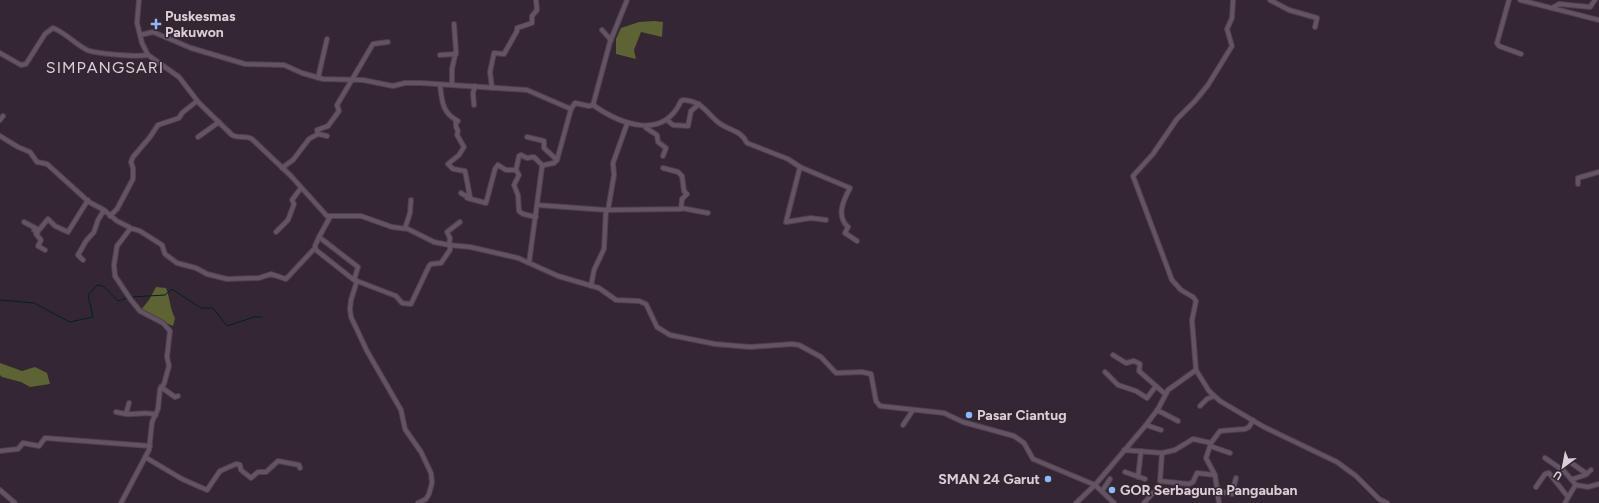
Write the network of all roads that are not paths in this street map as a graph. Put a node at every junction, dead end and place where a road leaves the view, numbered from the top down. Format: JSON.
{"nodes":[{"id":1,"x":139,"y":0,"type":"edge"},
{"id":2,"x":536,"y":0,"type":"edge"},
{"id":3,"x":627,"y":0,"type":"edge"},
{"id":4,"x":1233,"y":0,"type":"edge"},
{"id":5,"x":1270,"y":0,"type":"edge"},
{"id":6,"x":1509,"y":0,"type":"edge"},
{"id":7,"x":1520,"y":0,"type":"edge"},
{"id":8,"x":1595,"y":0,"type":"edge"},
{"id":9,"x":1552,"y":8,"type":"junction"},
{"id":10,"x":1599,"y":20,"type":"edge"},
{"id":11,"x":454,"y":24,"type":"dead end"},
{"id":12,"x":1316,"y":27,"type":"dead end"},
{"id":13,"x":602,"y":30,"type":"dead end"},
{"id":14,"x":140,"y":35,"type":"junction"},
{"id":15,"x":326,"y":39,"type":"dead end"},
{"id":16,"x":610,"y":40,"type":"junction"},
{"id":17,"x":388,"y":42,"type":"dead end"},
{"id":18,"x":0,"y":53,"type":"edge"},
{"id":19,"x":148,"y":54,"type":"junction"},
{"id":20,"x":456,"y":54,"type":"junction"},
{"id":21,"x":1521,"y":54,"type":"dead end"},
{"id":22,"x":440,"y":55,"type":"dead end"},
{"id":23,"x":318,"y":78,"type":"junction"},
{"id":24,"x":350,"y":81,"type":"junction"},
{"id":25,"x":440,"y":85,"type":"junction"},
{"id":26,"x":452,"y":85,"type":"junction"},
{"id":27,"x":475,"y":86,"type":"junction"},
{"id":28,"x":492,"y":88,"type":"junction"},
{"id":29,"x":197,"y":101,"type":"junction"},
{"id":30,"x":699,"y":104,"type":"junction"},
{"id":31,"x":474,"y":105,"type":"dead end"},
{"id":32,"x":593,"y":105,"type":"junction"},
{"id":33,"x":571,"y":108,"type":"junction"},
{"id":34,"x":667,"y":120,"type":"junction"},
{"id":35,"x":219,"y":122,"type":"junction"},
{"id":36,"x":627,"y":124,"type":"junction"},
{"id":37,"x":646,"y":126,"type":"junction"},
{"id":38,"x":318,"y":134,"type":"junction"},
{"id":39,"x":0,"y":136,"type":"edge"},
{"id":40,"x":327,"y":136,"type":"dead end"},
{"id":41,"x":198,"y":137,"type":"dead end"},
{"id":42,"x":527,"y":137,"type":"dead end"},
{"id":43,"x":663,"y":156,"type":"dead end"},
{"id":44,"x":557,"y":160,"type":"junction"},
{"id":45,"x":543,"y":166,"type":"junction"},
{"id":46,"x":800,"y":167,"type":"junction"},
{"id":47,"x":282,"y":168,"type":"junction"},
{"id":48,"x":663,"y":168,"type":"dead end"},
{"id":49,"x":516,"y":170,"type":"junction"},
{"id":50,"x":1599,"y":172,"type":"edge"},
{"id":51,"x":1578,"y":184,"type":"dead end"},
{"id":52,"x":301,"y":188,"type":"junction"},
{"id":53,"x":88,"y":200,"type":"junction"},
{"id":54,"x":411,"y":200,"type":"dead end"},
{"id":55,"x":537,"y":205,"type":"junction"},
{"id":56,"x":681,"y":208,"type":"junction"},
{"id":57,"x":104,"y":210,"type":"junction"},
{"id":58,"x":607,"y":210,"type":"junction"},
{"id":59,"x":708,"y":213,"type":"dead end"},
{"id":60,"x":110,"y":216,"type":"junction"},
{"id":61,"x":330,"y":217,"type":"junction"},
{"id":62,"x":536,"y":217,"type":"junction"},
{"id":63,"x":826,"y":220,"type":"dead end"},
{"id":64,"x":460,"y":222,"type":"dead end"},
{"id":65,"x":130,"y":228,"type":"junction"},
{"id":66,"x":405,"y":228,"type":"junction"},
{"id":67,"x":276,"y":232,"type":"dead end"},
{"id":68,"x":319,"y":237,"type":"junction"},
{"id":69,"x":857,"y":241,"type":"dead end"},
{"id":70,"x":449,"y":246,"type":"junction"},
{"id":71,"x":315,"y":248,"type":"junction"},
{"id":72,"x":45,"y":250,"type":"dead end"},
{"id":73,"x":83,"y":260,"type":"dead end"},
{"id":74,"x":530,"y":263,"type":"junction"},
{"id":75,"x":355,"y":280,"type":"junction"},
{"id":76,"x":591,"y":286,"type":"junction"},
{"id":77,"x":1113,"y":355,"type":"dead end"},
{"id":78,"x":1196,"y":370,"type":"junction"},
{"id":79,"x":1105,"y":372,"type":"dead end"},
{"id":80,"x":1156,"y":386,"type":"junction"},
{"id":81,"x":161,"y":387,"type":"junction"},
{"id":82,"x":1165,"y":394,"type":"junction"},
{"id":83,"x":178,"y":396,"type":"dead end"},
{"id":84,"x":1214,"y":396,"type":"junction"},
{"id":85,"x":129,"y":403,"type":"dead end"},
{"id":86,"x":1200,"y":406,"type":"dead end"},
{"id":87,"x":913,"y":410,"type":"junction"},
{"id":88,"x":1157,"y":410,"type":"junction"},
{"id":89,"x":116,"y":412,"type":"dead end"},
{"id":90,"x":126,"y":414,"type":"junction"},
{"id":91,"x":156,"y":415,"type":"junction"},
{"id":92,"x":1253,"y":420,"type":"junction"},
{"id":93,"x":1178,"y":421,"type":"dead end"},
{"id":94,"x":903,"y":425,"type":"dead end"},
{"id":95,"x":1146,"y":425,"type":"junction"},
{"id":96,"x":1161,"y":430,"type":"dead end"},
{"id":97,"x":1211,"y":444,"type":"junction"},
{"id":98,"x":150,"y":446,"type":"junction"},
{"id":99,"x":1124,"y":450,"type":"junction"},
{"id":100,"x":0,"y":451,"type":"edge"},
{"id":101,"x":1141,"y":451,"type":"junction"},
{"id":102,"x":1162,"y":453,"type":"junction"},
{"id":103,"x":1230,"y":453,"type":"dead end"},
{"id":104,"x":145,"y":457,"type":"junction"},
{"id":105,"x":1545,"y":458,"type":"dead end"},
{"id":106,"x":300,"y":468,"type":"dead end"},
{"id":107,"x":1562,"y":469,"type":"junction"},
{"id":108,"x":1591,"y":470,"type":"dead end"},
{"id":109,"x":1125,"y":472,"type":"dead end"},
{"id":110,"x":1586,"y":474,"type":"junction"},
{"id":111,"x":1215,"y":475,"type":"junction"},
{"id":112,"x":1138,"y":477,"type":"junction"},
{"id":113,"x":1236,"y":478,"type":"dead end"},
{"id":114,"x":1110,"y":479,"type":"dead end"},
{"id":115,"x":1146,"y":479,"type":"dead end"},
{"id":116,"x":1572,"y":479,"type":"junction"},
{"id":117,"x":1599,"y":484,"type":"edge"},
{"id":118,"x":1095,"y":485,"type":"junction"},
{"id":119,"x":1576,"y":485,"type":"junction"},
{"id":120,"x":1536,"y":487,"type":"dead end"},
{"id":121,"x":0,"y":490,"type":"edge"},
{"id":122,"x":1102,"y":491,"type":"junction"},
{"id":123,"x":1218,"y":491,"type":"junction"},
{"id":124,"x":1153,"y":493,"type":"dead end"},
{"id":125,"x":1568,"y":497,"type":"junction"},
{"id":126,"x":15,"y":503,"type":"edge"},
{"id":127,"x":121,"y":503,"type":"edge"},
{"id":128,"x":418,"y":503,"type":"edge"},
{"id":129,"x":1076,"y":503,"type":"edge"},
{"id":130,"x":1114,"y":503,"type":"edge"},
{"id":131,"x":1144,"y":503,"type":"edge"},
{"id":132,"x":1219,"y":503,"type":"edge"},
{"id":133,"x":1387,"y":503,"type":"edge"},
{"id":134,"x":1565,"y":503,"type":"edge"}],
"edges":[{"from":1,"to":14,"type":"street"},
{"from":2,"to":28,"type":"street"},
{"from":3,"to":16,"type":"street"},
{"from":4,"to":78,"type":"street"},
{"from":5,"to":12,"type":"street"},
{"from":6,"to":21,"type":"street"},
{"from":7,"to":9,"type":"street"},
{"from":8,"to":9,"type":"street"},
{"from":9,"to":10,"type":"street"},
{"from":11,"to":20,"type":"street"},
{"from":13,"to":16,"type":"street"},
{"from":14,"to":19,"type":"street"},
{"from":14,"to":23,"type":"street"},
{"from":15,"to":23,"type":"street"},
{"from":16,"to":32,"type":"street"},
{"from":17,"to":24,"type":"street"},
{"from":18,"to":19,"type":"street"},
{"from":19,"to":29,"type":"street"},
{"from":20,"to":22,"type":"street"},
{"from":20,"to":26,"type":"street"},
{"from":23,"to":24,"type":"street"},
{"from":24,"to":25,"type":"street"},
{"from":24,"to":38,"type":"street"},
{"from":25,"to":26,"type":"street"},
{"from":25,"to":49,"type":"street"},
{"from":26,"to":27,"type":"street"},
{"from":27,"to":28,"type":"street"},
{"from":27,"to":31,"type":"street"},
{"from":28,"to":33,"type":"street"},
{"from":29,"to":35,"type":"street"},
{"from":29,"to":60,"type":"street"},
{"from":30,"to":34,"type":"street"},
{"from":30,"to":34,"type":"street"},
{"from":30,"to":46,"type":"street"},
{"from":32,"to":33,"type":"street"},
{"from":32,"to":36,"type":"street"},
{"from":33,"to":44,"type":"street"},
{"from":34,"to":37,"type":"street"},
{"from":35,"to":41,"type":"street"},
{"from":35,"to":47,"type":"street"},
{"from":36,"to":37,"type":"street"},
{"from":36,"to":58,"type":"street"},
{"from":37,"to":43,"type":"street"},
{"from":38,"to":40,"type":"street"},
{"from":38,"to":47,"type":"street"},
{"from":39,"to":53,"type":"street"},
{"from":42,"to":44,"type":"street"},
{"from":44,"to":45,"type":"street"},
{"from":45,"to":49,"type":"street"},
{"from":45,"to":55,"type":"street"},
{"from":46,"to":63,"type":"street"},
{"from":46,"to":69,"type":"street"},
{"from":47,"to":52,"type":"street"},
{"from":48,"to":56,"type":"street"},
{"from":49,"to":62,"type":"street"},
{"from":50,"to":51,"type":"street"},
{"from":52,"to":61,"type":"street"},
{"from":52,"to":67,"type":"street"},
{"from":53,"to":57,"type":"street"},
{"from":53,"to":72,"type":"street"},
{"from":54,"to":66,"type":"street"},
{"from":55,"to":58,"type":"street"},
{"from":55,"to":62,"type":"street"},
{"from":56,"to":58,"type":"street"},
{"from":56,"to":59,"type":"street"},
{"from":57,"to":60,"type":"street"},
{"from":57,"to":73,"type":"street"},
{"from":58,"to":76,"type":"street"},
{"from":60,"to":65,"type":"street"},
{"from":61,"to":66,"type":"street"},
{"from":61,"to":68,"type":"street"},
{"from":62,"to":74,"type":"street"},
{"from":64,"to":70,"type":"street"},
{"from":65,"to":71,"type":"street"},
{"from":65,"to":81,"type":"street"},
{"from":66,"to":70,"type":"street"},
{"from":68,"to":71,"type":"street"},
{"from":68,"to":75,"type":"street"},
{"from":70,"to":74,"type":"street"},
{"from":70,"to":75,"type":"street"},
{"from":71,"to":75,"type":"street"},
{"from":74,"to":76,"type":"street"},
{"from":75,"to":128,"type":"street"},
{"from":76,"to":87,"type":"street"},
{"from":77,"to":80,"type":"street"},
{"from":78,"to":82,"type":"street"},
{"from":78,"to":84,"type":"street"},
{"from":79,"to":80,"type":"street"},
{"from":80,"to":82,"type":"street"},
{"from":81,"to":83,"type":"street"},
{"from":81,"to":91,"type":"street"},
{"from":82,"to":88,"type":"street"},
{"from":84,"to":86,"type":"street"},
{"from":84,"to":92,"type":"street"},
{"from":85,"to":90,"type":"street"},
{"from":87,"to":94,"type":"street"},
{"from":87,"to":118,"type":"street"},
{"from":88,"to":93,"type":"street"},
{"from":88,"to":95,"type":"street"},
{"from":89,"to":90,"type":"street"},
{"from":90,"to":91,"type":"street"},
{"from":91,"to":98,"type":"street"},
{"from":92,"to":97,"type":"street"},
{"from":92,"to":133,"type":"street"},
{"from":95,"to":96,"type":"street"},
{"from":95,"to":99,"type":"street"},
{"from":97,"to":102,"type":"street"},
{"from":97,"to":103,"type":"street"},
{"from":97,"to":111,"type":"street"},
{"from":98,"to":100,"type":"street"},
{"from":98,"to":104,"type":"street"},
{"from":99,"to":101,"type":"street"},
{"from":99,"to":118,"type":"street"},
{"from":101,"to":102,"type":"street"},
{"from":101,"to":112,"type":"street"},
{"from":102,"to":111,"type":"street"},
{"from":104,"to":106,"type":"street"},
{"from":104,"to":127,"type":"street"},
{"from":105,"to":107,"type":"street"},
{"from":107,"to":110,"type":"street"},
{"from":107,"to":116,"type":"street"},
{"from":108,"to":110,"type":"street"},
{"from":109,"to":112,"type":"street"},
{"from":110,"to":116,"type":"street"},
{"from":111,"to":123,"type":"street"},
{"from":112,"to":115,"type":"street"},
{"from":113,"to":123,"type":"street"},
{"from":114,"to":122,"type":"street"},
{"from":116,"to":119,"type":"street"},
{"from":117,"to":119,"type":"street"},
{"from":118,"to":122,"type":"street"},
{"from":118,"to":129,"type":"street"},
{"from":119,"to":125,"type":"street"},
{"from":120,"to":125,"type":"street"},
{"from":121,"to":126,"type":"street"},
{"from":122,"to":130,"type":"street"},
{"from":123,"to":132,"type":"street"},
{"from":124,"to":131,"type":"street"},
{"from":125,"to":134,"type":"street"}]}
